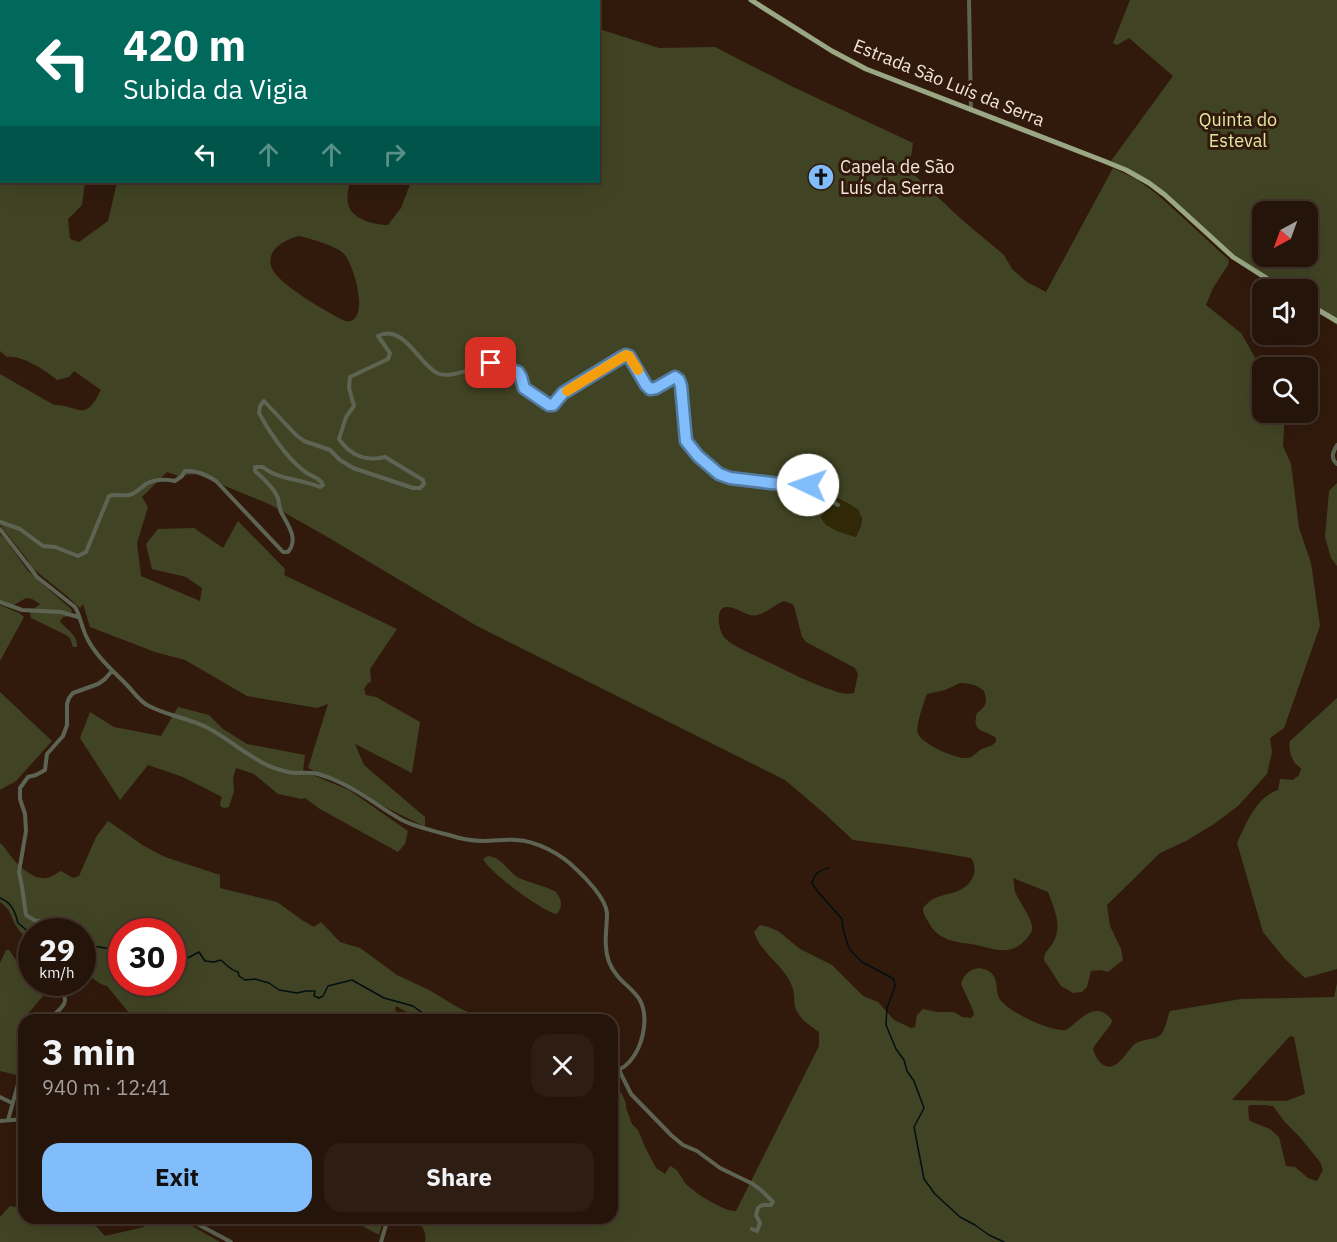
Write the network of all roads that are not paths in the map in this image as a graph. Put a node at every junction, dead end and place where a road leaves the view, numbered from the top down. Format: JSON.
{"nodes":[{"id":1,"x":751,"y":0,"type":"edge"},
{"id":2,"x":969,"y":0,"type":"edge"},
{"id":3,"x":971,"y":110,"type":"junction"},
{"id":4,"x":1268,"y":279,"type":"edge"},
{"id":5,"x":1318,"y":310,"type":"edge"},
{"id":6,"x":1337,"y":321,"type":"edge"},
{"id":7,"x":1337,"y":445,"type":"edge"},
{"id":8,"x":1337,"y":465,"type":"edge"},
{"id":9,"x":838,"y":505,"type":"dead end"},
{"id":10,"x":0,"y":522,"type":"edge"},
{"id":11,"x":0,"y":529,"type":"edge"},
{"id":12,"x":0,"y":602,"type":"edge"},
{"id":13,"x":79,"y":617,"type":"junction"},
{"id":14,"x":112,"y":671,"type":"junction"},
{"id":15,"x":31,"y":918,"type":"edge"},
{"id":16,"x":65,"y":996,"type":"edge"},
{"id":17,"x":54,"y":1014,"type":"edge"},
{"id":18,"x":620,"y":1070,"type":"joint"},
{"id":19,"x":18,"y":1082,"type":"edge"},
{"id":20,"x":0,"y":1097,"type":"edge"},
{"id":21,"x":12,"y":1102,"type":"junction"},
{"id":22,"x":18,"y":1119,"type":"edge"},
{"id":23,"x":8,"y":1120,"type":"junction"},
{"id":24,"x":0,"y":1121,"type":"edge"},
{"id":25,"x":197,"y":1224,"type":"edge"},
{"id":26,"x":386,"y":1224,"type":"edge"},
{"id":27,"x":752,"y":1229,"type":"dead end"},
{"id":28,"x":231,"y":1242,"type":"edge"},
{"id":29,"x":381,"y":1242,"type":"edge"}],
"edges":[{"from":1,"to":3,"type":"main road","name":"Estrada São Luís da Serra"},
{"from":2,"to":3,"type":"street"},
{"from":3,"to":4,"type":"main road","name":"Estrada São Luís da Serra"},
{"from":5,"to":6,"type":"main road"},
{"from":7,"to":8,"type":"street"},
{"from":9,"to":10,"type":"street"},
{"from":11,"to":13,"type":"street"},
{"from":12,"to":13,"type":"street"},
{"from":13,"to":14,"type":"street"},
{"from":14,"to":15,"type":"street"},
{"from":14,"to":18,"type":"street"},
{"from":16,"to":17,"type":"street"},
{"from":18,"to":27,"type":"street"},
{"from":19,"to":21,"type":"street"},
{"from":20,"to":21,"type":"street"},
{"from":21,"to":23,"type":"street"},
{"from":22,"to":23,"type":"street"},
{"from":23,"to":24,"type":"street"},
{"from":25,"to":28,"type":"street"},
{"from":26,"to":29,"type":"street"}]}
